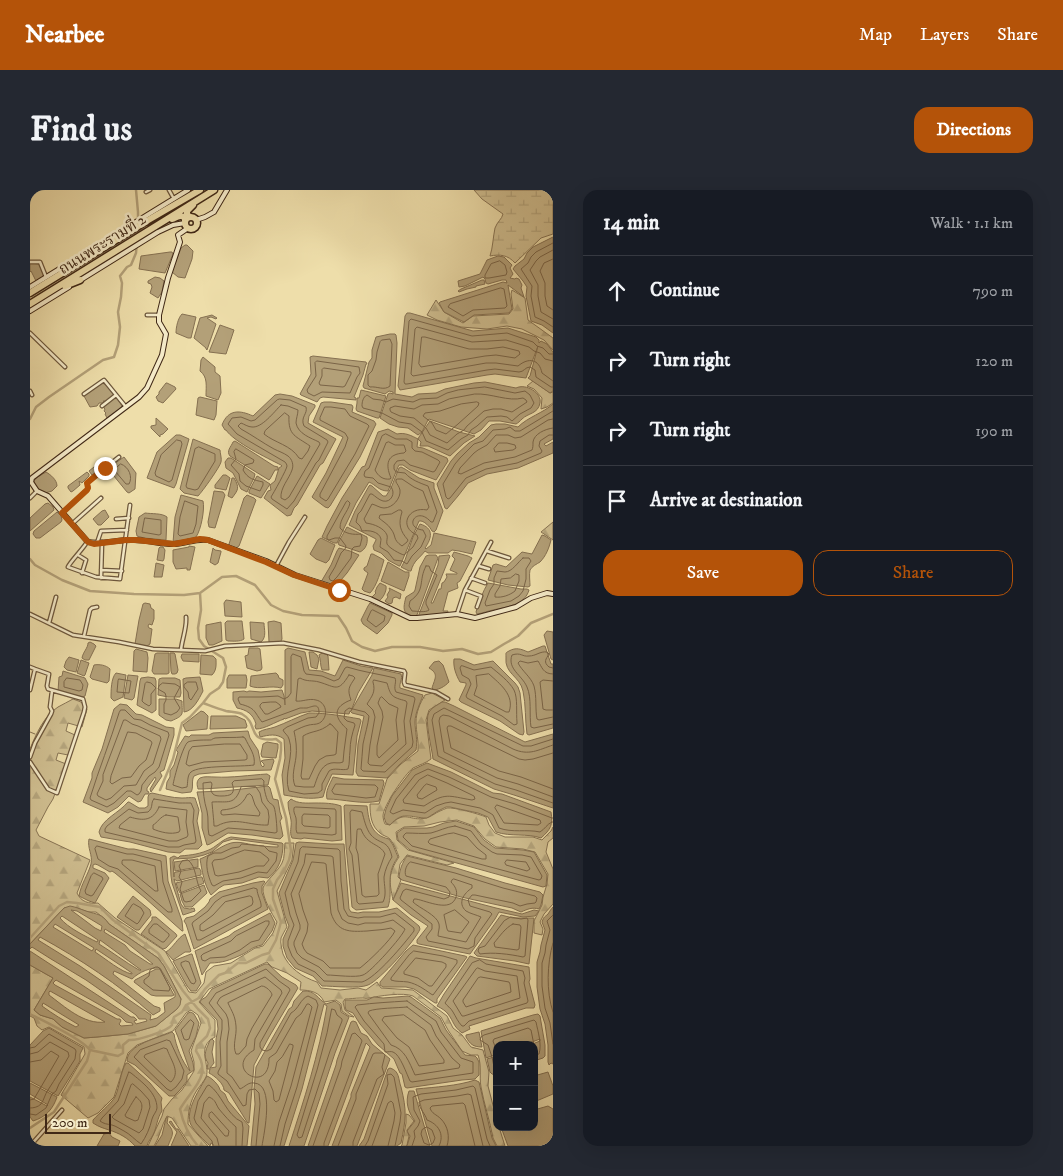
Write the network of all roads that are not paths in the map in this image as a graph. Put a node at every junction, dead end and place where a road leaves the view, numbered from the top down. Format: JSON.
{"nodes":[{"id":1,"x":150,"y":190,"type":"edge"},
{"id":2,"x":169,"y":190,"type":"edge"},
{"id":3,"x":188,"y":190,"type":"edge"},
{"id":4,"x":200,"y":190,"type":"edge"},
{"id":5,"x":214,"y":190,"type":"edge"},
{"id":6,"x":227,"y":190,"type":"edge"},
{"id":7,"x":146,"y":192,"type":"dead end"},
{"id":8,"x":174,"y":199,"type":"junction"},
{"id":9,"x":145,"y":220,"type":"junction"},
{"id":10,"x":196,"y":220,"type":"junction"},
{"id":11,"x":187,"y":222,"type":"junction"},
{"id":12,"x":151,"y":228,"type":"junction"},
{"id":13,"x":131,"y":244,"type":"junction"},
{"id":14,"x":30,"y":262,"type":"edge"},
{"id":15,"x":44,"y":280,"type":"junction"},
{"id":16,"x":80,"y":280,"type":"junction"},
{"id":17,"x":30,"y":287,"type":"edge"},
{"id":18,"x":50,"y":292,"type":"junction"},
{"id":19,"x":30,"y":293,"type":"edge"},
{"id":20,"x":30,"y":304,"type":"edge"},
{"id":21,"x":30,"y":311,"type":"edge"},
{"id":22,"x":159,"y":315,"type":"junction"},
{"id":23,"x":147,"y":316,"type":"dead end"},
{"id":24,"x":30,"y":333,"type":"edge"},
{"id":25,"x":65,"y":367,"type":"dead end"},
{"id":26,"x":30,"y":391,"type":"edge"},
{"id":27,"x":84,"y":394,"type":"dead end"},
{"id":28,"x":32,"y":395,"type":"dead end"},
{"id":29,"x":116,"y":395,"type":"junction"},
{"id":30,"x":102,"y":406,"type":"dead end"},
{"id":31,"x":126,"y":407,"type":"junction"},
{"id":32,"x":119,"y":456,"type":"dead end"},
{"id":33,"x":37,"y":491,"type":"junction"},
{"id":34,"x":30,"y":498,"type":"edge"},
{"id":35,"x":101,"y":498,"type":"dead end"},
{"id":36,"x":130,"y":505,"type":"dead end"},
{"id":37,"x":62,"y":513,"type":"junction"},
{"id":38,"x":305,"y":516,"type":"dead end"},
{"id":39,"x":128,"y":518,"type":"junction"},
{"id":40,"x":116,"y":519,"type":"dead end"},
{"id":41,"x":72,"y":524,"type":"junction"},
{"id":42,"x":127,"y":530,"type":"junction"},
{"id":43,"x":126,"y":540,"type":"junction"},
{"id":44,"x":88,"y":542,"type":"junction"},
{"id":45,"x":491,"y":542,"type":"dead end"},
{"id":46,"x":100,"y":543,"type":"junction"},
{"id":47,"x":487,"y":551,"type":"junction"},
{"id":48,"x":78,"y":555,"type":"junction"},
{"id":49,"x":509,"y":558,"type":"dead end"},
{"id":50,"x":276,"y":566,"type":"junction"},
{"id":51,"x":479,"y":566,"type":"junction"},
{"id":52,"x":489,"y":569,"type":"dead end"},
{"id":53,"x":101,"y":570,"type":"junction"},
{"id":54,"x":122,"y":571,"type":"junction"},
{"id":55,"x":82,"y":572,"type":"junction"},
{"id":56,"x":101,"y":578,"type":"junction"},
{"id":57,"x":471,"y":578,"type":"junction"},
{"id":58,"x":485,"y":583,"type":"dead end"},
{"id":59,"x":465,"y":590,"type":"junction"},
{"id":60,"x":553,"y":594,"type":"edge"},
{"id":61,"x":56,"y":597,"type":"dead end"},
{"id":62,"x":97,"y":607,"type":"dead end"},
{"id":63,"x":477,"y":607,"type":"dead end"},
{"id":64,"x":30,"y":614,"type":"edge"},
{"id":65,"x":457,"y":614,"type":"junction"},
{"id":66,"x":186,"y":617,"type":"dead end"},
{"id":67,"x":49,"y":623,"type":"junction"},
{"id":68,"x":84,"y":636,"type":"junction"},
{"id":69,"x":180,"y":650,"type":"junction"},
{"id":70,"x":30,"y":667,"type":"edge"},
{"id":71,"x":35,"y":669,"type":"junction"},
{"id":72,"x":30,"y":690,"type":"edge"},
{"id":73,"x":52,"y":690,"type":"junction"},
{"id":74,"x":448,"y":699,"type":"dead end"},
{"id":75,"x":30,"y":757,"type":"edge"},
{"id":76,"x":30,"y":762,"type":"edge"},
{"id":77,"x":62,"y":1110,"type":"dead end"},
{"id":78,"x":30,"y":1146,"type":"edge"}],
"edges":[{"from":1,"to":7,"type":"street"},
{"from":2,"to":8,"type":"street"},
{"from":3,"to":8,"type":"street","name":"ถนนพระรามที่ 2"},
{"from":4,"to":9,"type":"highway","name":"ถนนพระรามที่ 2"},
{"from":5,"to":11,"type":"highway"},
{"from":5,"to":12,"type":"highway","name":"ถนนพระรามที่ 2"},
{"from":6,"to":10,"type":"street"},
{"from":8,"to":9,"type":"street","name":"ถนนพระรามที่ 2"},
{"from":9,"to":15,"type":"highway","name":"ถนนพระรามที่ 2"},
{"from":10,"to":11,"type":"highway"},
{"from":10,"to":11,"type":"highway"},
{"from":11,"to":12,"type":"highway"},
{"from":11,"to":13,"type":"street","name":"ถนนพระรามที่ 2"},
{"from":11,"to":22,"type":"street"},
{"from":12,"to":13,"type":"highway","name":"ถนนพระรามที่ 2"},
{"from":13,"to":16,"type":"street","name":"ถนนพระรามที่ 2"},
{"from":13,"to":18,"type":"highway","name":"ถนนพระรามที่ 2"},
{"from":14,"to":15,"type":"street"},
{"from":15,"to":17,"type":"street","name":"ถนนพระรามที่ 2"},
{"from":15,"to":19,"type":"highway","name":"ถนนพระรามที่ 2"},
{"from":16,"to":18,"type":"highway"},
{"from":16,"to":21,"type":"street","name":"ถนนพระรามที่ 2"},
{"from":18,"to":20,"type":"highway","name":"ถนนพระรามที่ 2"},
{"from":22,"to":23,"type":"street"},
{"from":22,"to":31,"type":"street"},
{"from":24,"to":25,"type":"street"},
{"from":26,"to":28,"type":"street"},
{"from":27,"to":29,"type":"street"},
{"from":29,"to":30,"type":"street"},
{"from":29,"to":31,"type":"street"},
{"from":31,"to":33,"type":"street"},
{"from":32,"to":37,"type":"street"},
{"from":33,"to":34,"type":"street"},
{"from":33,"to":37,"type":"street"},
{"from":35,"to":41,"type":"street"},
{"from":36,"to":39,"type":"street"},
{"from":37,"to":41,"type":"street"},
{"from":38,"to":50,"type":"street"},
{"from":39,"to":40,"type":"street"},
{"from":39,"to":42,"type":"street"},
{"from":41,"to":44,"type":"street"},
{"from":42,"to":43,"type":"street"},
{"from":42,"to":46,"type":"street"},
{"from":43,"to":46,"type":"street"},
{"from":43,"to":50,"type":"street"},
{"from":43,"to":54,"type":"street"},
{"from":44,"to":46,"type":"street"},
{"from":44,"to":48,"type":"street"},
{"from":45,"to":47,"type":"street"},
{"from":46,"to":53,"type":"street"},
{"from":47,"to":49,"type":"street"},
{"from":47,"to":51,"type":"street"},
{"from":48,"to":55,"type":"street"},
{"from":48,"to":55,"type":"street"},
{"from":50,"to":65,"type":"street"},
{"from":51,"to":52,"type":"street"},
{"from":51,"to":57,"type":"street"},
{"from":53,"to":54,"type":"street"},
{"from":53,"to":56,"type":"street"},
{"from":54,"to":56,"type":"street"},
{"from":55,"to":56,"type":"street"},
{"from":57,"to":58,"type":"street"},
{"from":57,"to":59,"type":"street"},
{"from":59,"to":63,"type":"street"},
{"from":59,"to":65,"type":"street"},
{"from":60,"to":65,"type":"street"},
{"from":61,"to":67,"type":"street"},
{"from":62,"to":68,"type":"street"},
{"from":64,"to":67,"type":"street"},
{"from":66,"to":69,"type":"street"},
{"from":67,"to":68,"type":"street"},
{"from":68,"to":69,"type":"street"},
{"from":69,"to":74,"type":"street"},
{"from":70,"to":71,"type":"street"},
{"from":71,"to":72,"type":"street"},
{"from":71,"to":73,"type":"street"},
{"from":73,"to":75,"type":"street"},
{"from":73,"to":76,"type":"street"},
{"from":77,"to":78,"type":"street"}]}
